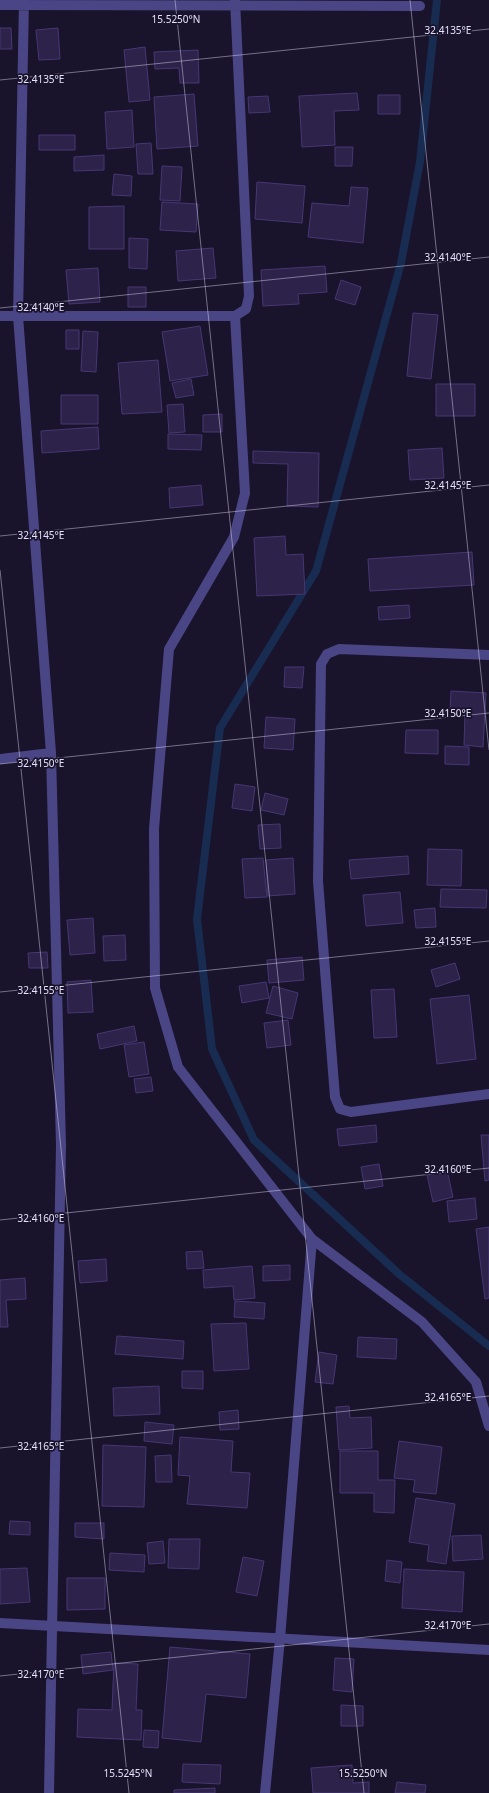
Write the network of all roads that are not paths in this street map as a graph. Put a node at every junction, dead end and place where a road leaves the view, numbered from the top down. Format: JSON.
{"nodes":[{"id":1,"x":24,"y":3,"type":"edge"},
{"id":2,"x":235,"y":3,"type":"edge"},
{"id":3,"x":0,"y":5,"type":"edge"},
{"id":4,"x":420,"y":6,"type":"dead end"},
{"id":5,"x":0,"y":316,"type":"edge"},
{"id":6,"x":18,"y":316,"type":"junction"},
{"id":7,"x":235,"y":316,"type":"junction"},
{"id":8,"x":489,"y":655,"type":"edge"},
{"id":9,"x":51,"y":753,"type":"junction"},
{"id":10,"x":0,"y":759,"type":"edge"},
{"id":11,"x":489,"y":1094,"type":"edge"},
{"id":12,"x":312,"y":1239,"type":"junction"},
{"id":13,"x":489,"y":1426,"type":"edge"},
{"id":14,"x":0,"y":1623,"type":"edge"},
{"id":15,"x":51,"y":1626,"type":"junction"},
{"id":16,"x":280,"y":1639,"type":"junction"},
{"id":17,"x":489,"y":1650,"type":"edge"},
{"id":18,"x":49,"y":1793,"type":"edge"},
{"id":19,"x":265,"y":1793,"type":"edge"}],
"edges":[{"from":1,"to":2,"type":"street"},
{"from":1,"to":3,"type":"street"},
{"from":1,"to":6,"type":"street"},
{"from":2,"to":4,"type":"street"},
{"from":2,"to":7,"type":"street"},
{"from":5,"to":6,"type":"street"},
{"from":6,"to":7,"type":"street"},
{"from":6,"to":9,"type":"street"},
{"from":7,"to":12,"type":"street"},
{"from":8,"to":11,"type":"street"},
{"from":9,"to":10,"type":"street"},
{"from":9,"to":15,"type":"street"},
{"from":12,"to":13,"type":"street"},
{"from":12,"to":16,"type":"street"},
{"from":14,"to":15,"type":"street"},
{"from":15,"to":16,"type":"street"},
{"from":15,"to":18,"type":"street"},
{"from":16,"to":17,"type":"street"},
{"from":16,"to":19,"type":"street"}]}
